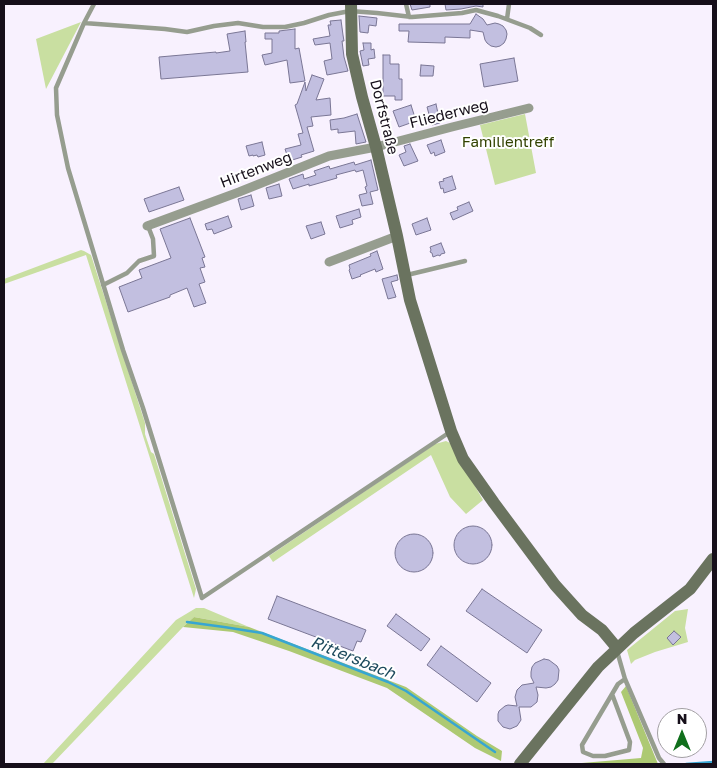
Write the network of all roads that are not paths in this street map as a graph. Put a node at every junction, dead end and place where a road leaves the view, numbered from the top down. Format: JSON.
{"nodes":[{"id":1,"x":94,"y":4,"type":"edge"},
{"id":2,"x":406,"y":4,"type":"edge"},
{"id":3,"x":509,"y":4,"type":"edge"},
{"id":4,"x":351,"y":8,"type":"edge"},
{"id":5,"x":408,"y":17,"type":"junction"},
{"id":6,"x":507,"y":20,"type":"junction"},
{"id":7,"x":84,"y":23,"type":"junction"},
{"id":8,"x":541,"y":35,"type":"dead end"},
{"id":9,"x":529,"y":108,"type":"dead end"},
{"id":10,"x":376,"y":147,"type":"junction"},
{"id":11,"x":148,"y":226,"type":"joint"},
{"id":12,"x":397,"y":236,"type":"junction"},
{"id":13,"x":465,"y":261,"type":"dead end"},
{"id":14,"x":329,"y":262,"type":"dead end"},
{"id":15,"x":406,"y":275,"type":"junction"},
{"id":16,"x":103,"y":285,"type":"junction"},
{"id":17,"x":451,"y":431,"type":"junction"},
{"id":18,"x":713,"y":559,"type":"edge"},
{"id":19,"x":617,"y":648,"type":"junction"},
{"id":20,"x":625,"y":679,"type":"junction"},
{"id":21,"x":612,"y":694,"type":"junction"},
{"id":22,"x":520,"y":764,"type":"edge"},
{"id":23,"x":664,"y":764,"type":"edge"}],
"edges":[{"from":1,"to":7,"type":"lane"},
{"from":2,"to":5,"type":"lane"},
{"from":3,"to":6,"type":"lane"},
{"from":4,"to":5,"type":"lane"},
{"from":4,"to":7,"type":"lane"},
{"from":4,"to":10,"type":"street","name":"Dorfstraße"},
{"from":5,"to":6,"type":"lane"},
{"from":6,"to":8,"type":"lane"},
{"from":7,"to":16,"type":"lane"},
{"from":9,"to":10,"type":"street","name":"Fliederweg"},
{"from":10,"to":11,"type":"street","name":"Hirtenweg"},
{"from":10,"to":12,"type":"street","name":"Dorfstraße"},
{"from":11,"to":16,"type":"lane"},
{"from":12,"to":14,"type":"street"},
{"from":12,"to":15,"type":"street","name":"Dorfstraße"},
{"from":13,"to":15,"type":"lane"},
{"from":15,"to":17,"type":"street","name":"Dorfstraße"},
{"from":16,"to":17,"type":"lane"},
{"from":17,"to":19,"type":"street","name":"Dorfstraße"},
{"from":18,"to":19,"type":"street"},
{"from":19,"to":20,"type":"lane"},
{"from":19,"to":22,"type":"street"},
{"from":20,"to":21,"type":"lane"},
{"from":20,"to":23,"type":"lane"},
{"from":21,"to":21,"type":"lane"}]}
